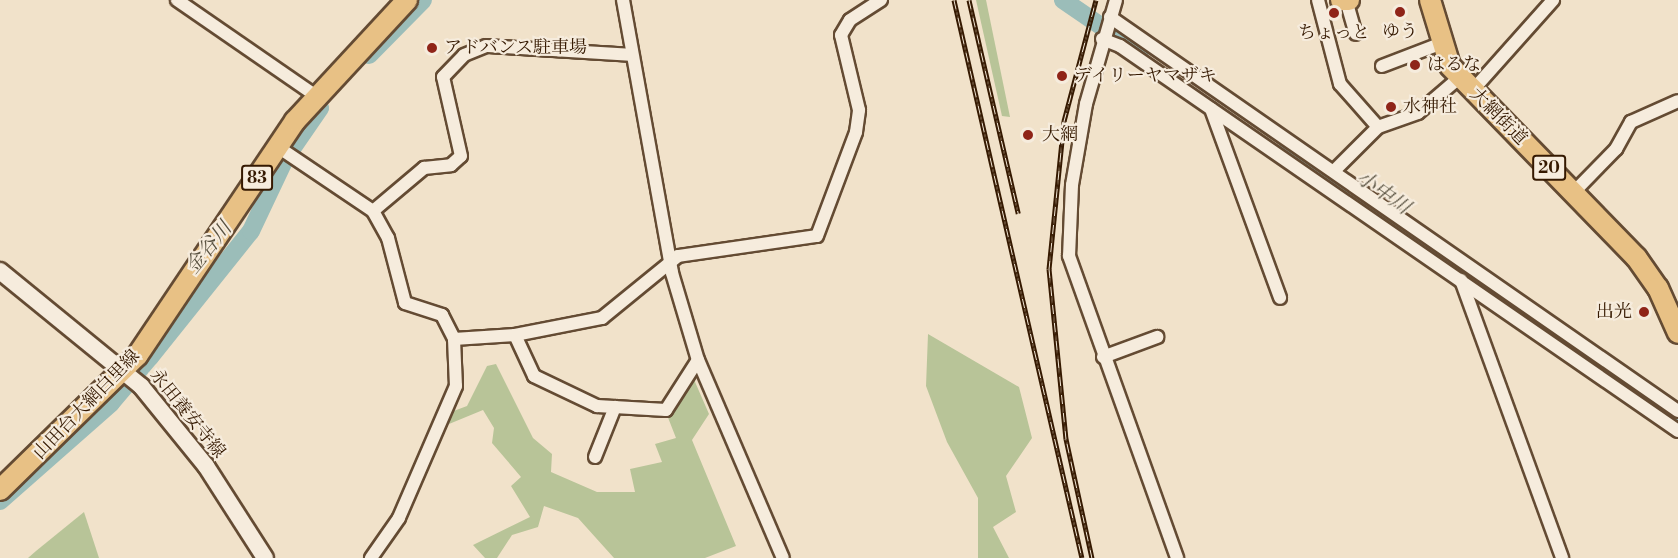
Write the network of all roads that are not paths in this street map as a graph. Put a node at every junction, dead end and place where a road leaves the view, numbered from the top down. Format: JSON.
{"nodes":[{"id":1,"x":177,"y":0,"type":"edge"},
{"id":2,"x":407,"y":0,"type":"edge"},
{"id":3,"x":623,"y":0,"type":"edge"},
{"id":4,"x":880,"y":0,"type":"edge"},
{"id":5,"x":1116,"y":0,"type":"edge"},
{"id":6,"x":1318,"y":0,"type":"edge"},
{"id":7,"x":1341,"y":0,"type":"edge"},
{"id":8,"x":1347,"y":0,"type":"edge"},
{"id":9,"x":1430,"y":0,"type":"edge"},
{"id":10,"x":1553,"y":0,"type":"edge"},
{"id":11,"x":1110,"y":17,"type":"junction"},
{"id":12,"x":1356,"y":34,"type":"dead end"},
{"id":13,"x":1102,"y":39,"type":"junction"},
{"id":14,"x":1440,"y":44,"type":"junction"},
{"id":15,"x":632,"y":55,"type":"junction"},
{"id":16,"x":1382,"y":66,"type":"dead end"},
{"id":17,"x":1466,"y":84,"type":"junction"},
{"id":18,"x":316,"y":96,"type":"junction"},
{"id":19,"x":1678,"y":101,"type":"edge"},
{"id":20,"x":1211,"y":109,"type":"junction"},
{"id":21,"x":1378,"y":127,"type":"junction"},
{"id":22,"x":278,"y":147,"type":"junction"},
{"id":23,"x":1334,"y":171,"type":"junction"},
{"id":24,"x":1573,"y":193,"type":"junction"},
{"id":25,"x":374,"y":211,"type":"junction"},
{"id":26,"x":669,"y":260,"type":"junction"},
{"id":27,"x":0,"y":270,"type":"edge"},
{"id":28,"x":1461,"y":280,"type":"junction"},
{"id":29,"x":1280,"y":298,"type":"dead end"},
{"id":30,"x":1678,"y":333,"type":"edge"},
{"id":31,"x":515,"y":335,"type":"junction"},
{"id":32,"x":1157,"y":337,"type":"dead end"},
{"id":33,"x":454,"y":339,"type":"junction"},
{"id":34,"x":1103,"y":357,"type":"junction"},
{"id":35,"x":698,"y":360,"type":"junction"},
{"id":36,"x":125,"y":370,"type":"junction"},
{"id":37,"x":615,"y":407,"type":"junction"},
{"id":38,"x":1678,"y":411,"type":"edge"},
{"id":39,"x":1678,"y":431,"type":"edge"},
{"id":40,"x":595,"y":457,"type":"dead end"},
{"id":41,"x":0,"y":490,"type":"edge"},
{"id":42,"x":265,"y":558,"type":"edge"},
{"id":43,"x":371,"y":558,"type":"edge"},
{"id":44,"x":783,"y":558,"type":"edge"},
{"id":45,"x":1178,"y":558,"type":"edge"},
{"id":46,"x":1562,"y":558,"type":"edge"}],
"edges":[{"from":1,"to":18,"type":"street"},
{"from":2,"to":18,"type":"main road","name":"山田台大網白里線","number":"83"},
{"from":3,"to":15,"type":"street"},
{"from":4,"to":26,"type":"street"},
{"from":5,"to":11,"type":"street"},
{"from":6,"to":21,"type":"street"},
{"from":7,"to":8,"type":"main road"},
{"from":8,"to":12,"type":"street"},
{"from":9,"to":14,"type":"main road","name":"大網街道","number":"20"},
{"from":10,"to":17,"type":"street"},
{"from":11,"to":13,"type":"street"},
{"from":11,"to":23,"type":"street"},
{"from":13,"to":20,"type":"street"},
{"from":13,"to":34,"type":"street"},
{"from":14,"to":16,"type":"street"},
{"from":14,"to":17,"type":"main road","name":"大網街道","number":"20"},
{"from":15,"to":25,"type":"street"},
{"from":15,"to":26,"type":"street"},
{"from":17,"to":21,"type":"street"},
{"from":17,"to":24,"type":"main road","name":"大網街道","number":"20"},
{"from":18,"to":22,"type":"main road","name":"山田台大網白里線","number":"83"},
{"from":19,"to":24,"type":"street"},
{"from":20,"to":28,"type":"street"},
{"from":20,"to":29,"type":"street"},
{"from":21,"to":23,"type":"street"},
{"from":22,"to":25,"type":"street"},
{"from":22,"to":36,"type":"main road","name":"山田台大網白里線","number":"83"},
{"from":23,"to":38,"type":"street"},
{"from":24,"to":30,"type":"main road","name":"大網街道","number":"20"},
{"from":25,"to":33,"type":"street"},
{"from":26,"to":31,"type":"street"},
{"from":26,"to":35,"type":"street"},
{"from":27,"to":36,"type":"street","name":"永田養安寺線"},
{"from":28,"to":39,"type":"street"},
{"from":28,"to":46,"type":"street"},
{"from":31,"to":33,"type":"street"},
{"from":31,"to":37,"type":"street"},
{"from":32,"to":34,"type":"street"},
{"from":33,"to":43,"type":"street"},
{"from":34,"to":45,"type":"street"},
{"from":35,"to":37,"type":"street"},
{"from":35,"to":44,"type":"street"},
{"from":36,"to":41,"type":"main road","name":"山田台大網白里線","number":"83"},
{"from":36,"to":42,"type":"street","name":"永田養安寺線"},
{"from":37,"to":40,"type":"street"}]}
